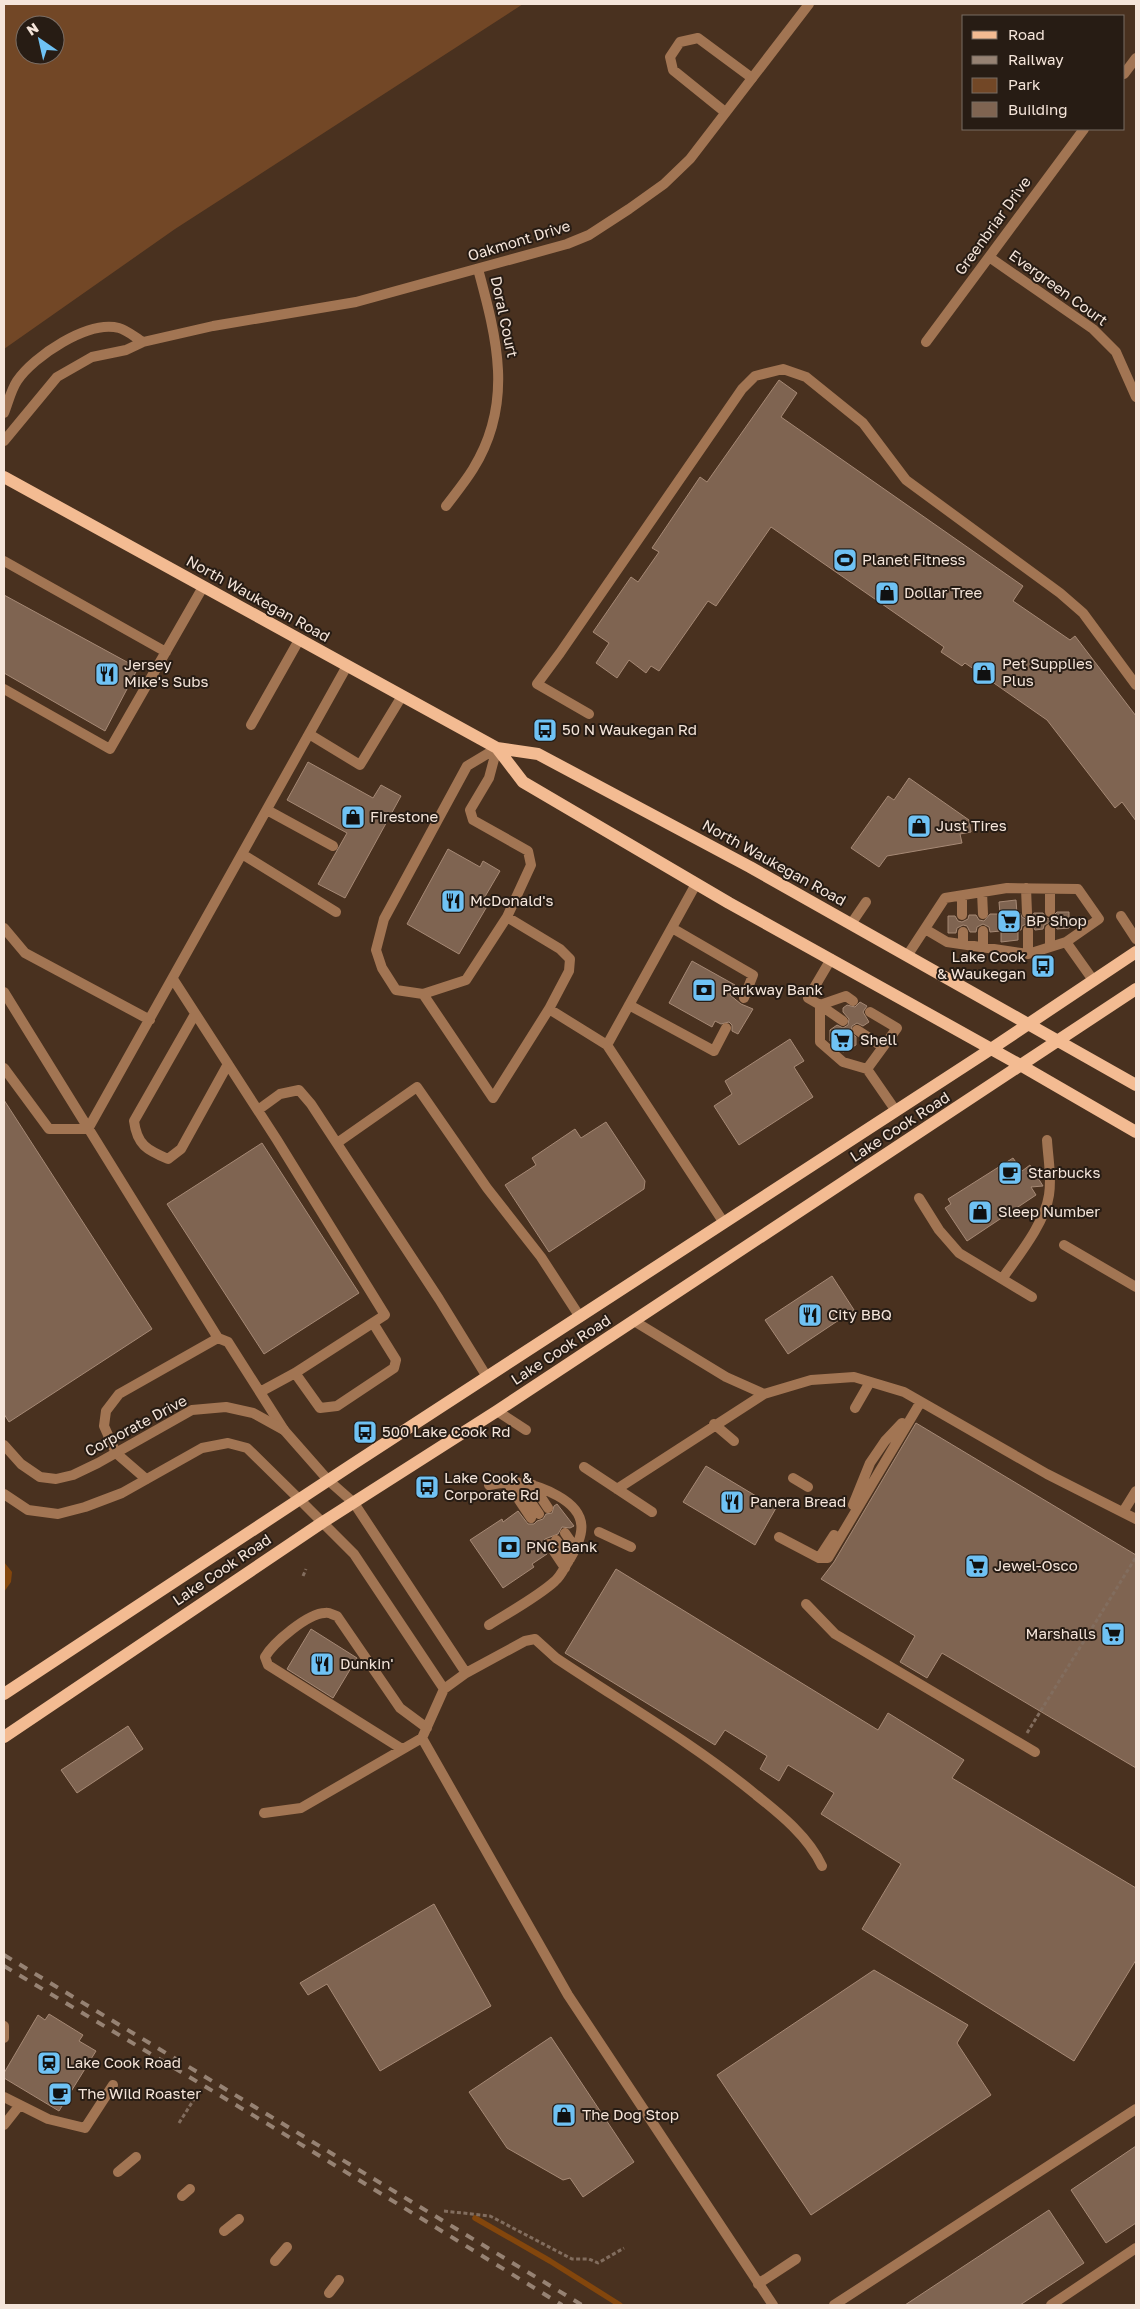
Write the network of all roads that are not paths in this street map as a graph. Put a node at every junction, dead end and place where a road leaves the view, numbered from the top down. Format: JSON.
{"nodes":[{"id":1,"x":808,"y":4,"type":"edge"},
{"id":2,"x":1136,"y":58,"type":"edge"},
{"id":3,"x":1125,"y":73,"type":"edge"},
{"id":4,"x":752,"y":78,"type":"junction"},
{"id":5,"x":725,"y":112,"type":"junction"},
{"id":6,"x":1083,"y":130,"type":"edge"},
{"id":7,"x":989,"y":257,"type":"junction"},
{"id":8,"x":478,"y":270,"type":"junction"},
{"id":9,"x":143,"y":342,"type":"junction"},
{"id":10,"x":926,"y":342,"type":"dead end"},
{"id":11,"x":1136,"y":397,"type":"edge"},
{"id":12,"x":4,"y":414,"type":"edge"},
{"id":13,"x":4,"y":441,"type":"edge"},
{"id":14,"x":4,"y":477,"type":"edge"},
{"id":15,"x":446,"y":506,"type":"dead end"},
{"id":16,"x":4,"y":563,"type":"edge"},
{"id":17,"x":203,"y":587,"type":"junction"},
{"id":18,"x":299,"y":640,"type":"junction"},
{"id":19,"x":166,"y":652,"type":"junction"},
{"id":20,"x":347,"y":666,"type":"junction"},
{"id":21,"x":1136,"y":685,"type":"edge"},
{"id":22,"x":4,"y":689,"type":"edge"},
{"id":23,"x":402,"y":696,"type":"junction"},
{"id":24,"x":589,"y":714,"type":"dead end"},
{"id":25,"x":251,"y":725,"type":"dead end"},
{"id":26,"x":309,"y":734,"type":"junction"},
{"id":27,"x":497,"y":748,"type":"junction"},
{"id":28,"x":267,"y":810,"type":"junction"},
{"id":29,"x":334,"y":846,"type":"dead end"},
{"id":30,"x":242,"y":854,"type":"junction"},
{"id":31,"x":696,"y":884,"type":"junction"},
{"id":32,"x":1026,"y":888,"type":"junction"},
{"id":33,"x":1050,"y":889,"type":"junction"},
{"id":34,"x":982,"y":892,"type":"junction"},
{"id":35,"x":962,"y":896,"type":"junction"},
{"id":36,"x":866,"y":902,"type":"dead end"},
{"id":37,"x":336,"y":912,"type":"dead end"},
{"id":38,"x":1050,"y":912,"type":"dead end"},
{"id":39,"x":1027,"y":913,"type":"dead end"},
{"id":40,"x":982,"y":914,"type":"dead end"},
{"id":41,"x":962,"y":915,"type":"dead end"},
{"id":42,"x":507,"y":916,"type":"junction"},
{"id":43,"x":1122,"y":916,"type":"dead end"},
{"id":44,"x":851,"y":924,"type":"junction"},
{"id":45,"x":4,"y":928,"type":"edge"},
{"id":46,"x":672,"y":928,"type":"junction"},
{"id":47,"x":925,"y":929,"type":"junction"},
{"id":48,"x":1050,"y":929,"type":"dead end"},
{"id":49,"x":1028,"y":930,"type":"dead end"},
{"id":50,"x":983,"y":931,"type":"dead end"},
{"id":51,"x":963,"y":932,"type":"dead end"},
{"id":52,"x":1136,"y":939,"type":"edge"},
{"id":53,"x":1066,"y":942,"type":"junction"},
{"id":54,"x":963,"y":944,"type":"junction"},
{"id":55,"x":983,"y":948,"type":"junction"},
{"id":56,"x":1050,"y":948,"type":"junction"},
{"id":57,"x":1136,"y":952,"type":"edge"},
{"id":58,"x":1028,"y":954,"type":"junction"},
{"id":59,"x":907,"y":956,"type":"junction"},
{"id":60,"x":832,"y":959,"type":"junction"},
{"id":61,"x":173,"y":979,"type":"junction"},
{"id":62,"x":1094,"y":980,"type":"junction"},
{"id":63,"x":1136,"y":989,"type":"edge"},
{"id":64,"x":4,"y":992,"type":"edge"},
{"id":65,"x":423,"y":994,"type":"junction"},
{"id":66,"x":744,"y":998,"type":"dead end"},
{"id":67,"x":853,"y":1001,"type":"dead end"},
{"id":68,"x":629,"y":1005,"type":"junction"},
{"id":69,"x":820,"y":1005,"type":"junction"},
{"id":70,"x":549,"y":1009,"type":"junction"},
{"id":71,"x":870,"y":1012,"type":"dead end"},
{"id":72,"x":195,"y":1014,"type":"junction"},
{"id":73,"x":150,"y":1020,"type":"junction"},
{"id":74,"x":843,"y":1021,"type":"dead end"},
{"id":75,"x":1028,"y":1024,"type":"junction"},
{"id":76,"x":726,"y":1028,"type":"dead end"},
{"id":77,"x":857,"y":1030,"type":"dead end"},
{"id":78,"x":1059,"y":1041,"type":"junction"},
{"id":79,"x":607,"y":1045,"type":"junction"},
{"id":80,"x":883,"y":1047,"type":"junction"},
{"id":81,"x":991,"y":1049,"type":"junction"},
{"id":82,"x":228,"y":1064,"type":"junction"},
{"id":83,"x":1022,"y":1066,"type":"junction"},
{"id":84,"x":4,"y":1068,"type":"edge"},
{"id":85,"x":867,"y":1069,"type":"junction"},
{"id":86,"x":1136,"y":1085,"type":"edge"},
{"id":87,"x":258,"y":1110,"type":"junction"},
{"id":88,"x":896,"y":1111,"type":"junction"},
{"id":89,"x":88,"y":1129,"type":"junction"},
{"id":90,"x":1136,"y":1132,"type":"edge"},
{"id":91,"x":1047,"y":1140,"type":"dead end"},
{"id":92,"x":337,"y":1143,"type":"junction"},
{"id":93,"x":919,"y":1198,"type":"dead end"},
{"id":94,"x":724,"y":1223,"type":"junction"},
{"id":95,"x":1064,"y":1245,"type":"dead end"},
{"id":96,"x":1002,"y":1279,"type":"junction"},
{"id":97,"x":1136,"y":1287,"type":"edge"},
{"id":98,"x":1032,"y":1297,"type":"dead end"},
{"id":99,"x":580,"y":1316,"type":"junction"},
{"id":100,"x":634,"y":1321,"type":"junction"},
{"id":101,"x":373,"y":1323,"type":"junction"},
{"id":102,"x":218,"y":1338,"type":"junction"},
{"id":103,"x":295,"y":1373,"type":"junction"},
{"id":104,"x":487,"y":1377,"type":"junction"},
{"id":105,"x":870,"y":1382,"type":"junction"},
{"id":106,"x":260,"y":1392,"type":"junction"},
{"id":107,"x":764,"y":1394,"type":"junction"},
{"id":108,"x":918,"y":1402,"type":"junction"},
{"id":109,"x":855,"y":1408,"type":"dead end"},
{"id":110,"x":497,"y":1411,"type":"junction"},
{"id":111,"x":714,"y":1424,"type":"junction"},
{"id":112,"x":284,"y":1430,"type":"junction"},
{"id":113,"x":526,"y":1430,"type":"dead end"},
{"id":114,"x":734,"y":1440,"type":"dead end"},
{"id":115,"x":4,"y":1445,"type":"edge"},
{"id":116,"x":116,"y":1453,"type":"junction"},
{"id":117,"x":584,"y":1466,"type":"dead end"},
{"id":118,"x":793,"y":1478,"type":"dead end"},
{"id":119,"x":146,"y":1479,"type":"junction"},
{"id":120,"x":328,"y":1480,"type":"junction"},
{"id":121,"x":512,"y":1482,"type":"junction"},
{"id":122,"x":489,"y":1485,"type":"dead end"},
{"id":123,"x":533,"y":1485,"type":"junction"},
{"id":124,"x":808,"y":1487,"type":"dead end"},
{"id":125,"x":618,"y":1488,"type":"junction"},
{"id":126,"x":1136,"y":1491,"type":"edge"},
{"id":127,"x":4,"y":1494,"type":"edge"},
{"id":128,"x":299,"y":1499,"type":"junction"},
{"id":129,"x":354,"y":1503,"type":"junction"},
{"id":130,"x":548,"y":1508,"type":"dead end"},
{"id":131,"x":652,"y":1512,"type":"dead end"},
{"id":132,"x":1123,"y":1512,"type":"junction"},
{"id":133,"x":535,"y":1516,"type":"dead end"},
{"id":134,"x":1136,"y":1519,"type":"edge"},
{"id":135,"x":322,"y":1522,"type":"junction"},
{"id":136,"x":599,"y":1532,"type":"dead end"},
{"id":137,"x":779,"y":1537,"type":"dead end"},
{"id":138,"x":631,"y":1546,"type":"dead end"},
{"id":139,"x":576,"y":1549,"type":"junction"},
{"id":140,"x":567,"y":1563,"type":"junction"},
{"id":141,"x":806,"y":1604,"type":"dead end"},
{"id":142,"x":489,"y":1625,"type":"dead end"},
{"id":143,"x":466,"y":1673,"type":"junction"},
{"id":144,"x":444,"y":1690,"type":"junction"},
{"id":145,"x":4,"y":1694,"type":"edge"},
{"id":146,"x":427,"y":1728,"type":"junction"},
{"id":147,"x":4,"y":1737,"type":"edge"},
{"id":148,"x":422,"y":1738,"type":"junction"},
{"id":149,"x":402,"y":1749,"type":"junction"},
{"id":150,"x":1035,"y":1752,"type":"dead end"},
{"id":151,"x":264,"y":1813,"type":"dead end"},
{"id":152,"x":822,"y":1866,"type":"dead end"},
{"id":153,"x":4,"y":2026,"type":"edge"},
{"id":154,"x":4,"y":2038,"type":"edge"},
{"id":155,"x":113,"y":2085,"type":"dead end"},
{"id":156,"x":4,"y":2097,"type":"edge"},
{"id":157,"x":19,"y":2106,"type":"junction"},
{"id":158,"x":1136,"y":2109,"type":"edge"},
{"id":159,"x":4,"y":2125,"type":"edge"},
{"id":160,"x":136,"y":2157,"type":"dead end"},
{"id":161,"x":118,"y":2172,"type":"dead end"},
{"id":162,"x":239,"y":2219,"type":"dead end"},
{"id":163,"x":224,"y":2230,"type":"dead end"},
{"id":164,"x":287,"y":2247,"type":"dead end"},
{"id":165,"x":1136,"y":2248,"type":"edge"},
{"id":166,"x":796,"y":2259,"type":"dead end"},
{"id":167,"x":274,"y":2260,"type":"dead end"},
{"id":168,"x":339,"y":2280,"type":"dead end"},
{"id":169,"x":758,"y":2284,"type":"junction"},
{"id":170,"x":329,"y":2292,"type":"dead end"},
{"id":171,"x":773,"y":2305,"type":"edge"},
{"id":172,"x":834,"y":2305,"type":"edge"},
{"id":173,"x":1051,"y":2305,"type":"edge"}],
"edges":[{"from":1,"to":4,"type":"street","name":"Oakmont Drive"},
{"from":2,"to":3,"type":"street"},
{"from":4,"to":5,"type":"street","name":"Oakmont Drive"},
{"from":4,"to":5,"type":"street"},
{"from":5,"to":8,"type":"street","name":"Oakmont Drive"},
{"from":6,"to":7,"type":"street","name":"Greenbriar Drive"},
{"from":7,"to":10,"type":"street","name":"Greenbriar Drive"},
{"from":7,"to":11,"type":"street","name":"Evergreen Court"},
{"from":8,"to":9,"type":"street","name":"Oakmont Drive"},
{"from":8,"to":15,"type":"street","name":"Doral Court"},
{"from":9,"to":12,"type":"street"},
{"from":9,"to":13,"type":"street","name":"Oakmont Drive"},
{"from":14,"to":17,"type":"main road","name":"North Waukegan Road"},
{"from":16,"to":19,"type":"street"},
{"from":17,"to":18,"type":"main road","name":"North Waukegan Road"},
{"from":17,"to":19,"type":"street"},
{"from":18,"to":20,"type":"main road","name":"North Waukegan Road"},
{"from":18,"to":25,"type":"street"},
{"from":19,"to":22,"type":"street"},
{"from":20,"to":23,"type":"main road","name":"North Waukegan Road"},
{"from":20,"to":26,"type":"street"},
{"from":21,"to":24,"type":"street"},
{"from":23,"to":26,"type":"street"},
{"from":23,"to":27,"type":"main road","name":"North Waukegan Road"},
{"from":26,"to":28,"type":"street"},
{"from":27,"to":31,"type":"main road","name":"North Waukegan Road"},
{"from":27,"to":42,"type":"street"},
{"from":27,"to":44,"type":"main road","name":"North Waukegan Road"},
{"from":27,"to":65,"type":"street"},
{"from":28,"to":29,"type":"street"},
{"from":28,"to":30,"type":"street"},
{"from":30,"to":37,"type":"street"},
{"from":30,"to":61,"type":"street"},
{"from":31,"to":46,"type":"street"},
{"from":31,"to":60,"type":"main road","name":"North Waukegan Road"},
{"from":32,"to":33,"type":"street"},
{"from":32,"to":34,"type":"street"},
{"from":32,"to":39,"type":"street"},
{"from":33,"to":38,"type":"street"},
{"from":33,"to":53,"type":"street"},
{"from":34,"to":35,"type":"street"},
{"from":34,"to":40,"type":"street"},
{"from":35,"to":41,"type":"street"},
{"from":35,"to":47,"type":"street"},
{"from":36,"to":44,"type":"street"},
{"from":42,"to":65,"type":"street"},
{"from":42,"to":70,"type":"street"},
{"from":43,"to":52,"type":"street"},
{"from":44,"to":59,"type":"main road","name":"North Waukegan Road"},
{"from":45,"to":73,"type":"street"},
{"from":46,"to":66,"type":"street"},
{"from":46,"to":68,"type":"street"},
{"from":47,"to":54,"type":"street"},
{"from":47,"to":59,"type":"street"},
{"from":48,"to":56,"type":"street"},
{"from":49,"to":58,"type":"street"},
{"from":50,"to":55,"type":"street"},
{"from":51,"to":54,"type":"street"},
{"from":53,"to":56,"type":"street"},
{"from":53,"to":62,"type":"street"},
{"from":54,"to":55,"type":"street"},
{"from":55,"to":58,"type":"street"},
{"from":56,"to":58,"type":"street"},
{"from":57,"to":62,"type":"main road","name":"Lake Cook Road"},
{"from":59,"to":75,"type":"main road","name":"North Waukegan Road"},
{"from":60,"to":69,"type":"street"},
{"from":60,"to":81,"type":"main road","name":"North Waukegan Road"},
{"from":61,"to":72,"type":"street"},
{"from":61,"to":73,"type":"street"},
{"from":62,"to":75,"type":"main road","name":"Lake Cook Road"},
{"from":63,"to":78,"type":"main road","name":"Lake Cook Road"},
{"from":64,"to":89,"type":"street"},
{"from":65,"to":70,"type":"street"},
{"from":67,"to":69,"type":"street"},
{"from":68,"to":76,"type":"street"},
{"from":68,"to":79,"type":"street"},
{"from":69,"to":74,"type":"street"},
{"from":69,"to":85,"type":"street"},
{"from":70,"to":79,"type":"street"},
{"from":71,"to":80,"type":"street"},
{"from":72,"to":82,"type":"street"},
{"from":72,"to":82,"type":"street"},
{"from":73,"to":89,"type":"street"},
{"from":75,"to":78,"type":"main road","name":"North Waukegan Road"},
{"from":75,"to":81,"type":"main road","name":"Lake Cook Road"},
{"from":77,"to":80,"type":"street"},
{"from":78,"to":83,"type":"main road","name":"Lake Cook Road"},
{"from":78,"to":86,"type":"main road","name":"North Waukegan Road"},
{"from":79,"to":94,"type":"street"},
{"from":80,"to":85,"type":"street"},
{"from":81,"to":83,"type":"main road","name":"North Waukegan Road"},
{"from":81,"to":88,"type":"main road","name":"Lake Cook Road"},
{"from":82,"to":87,"type":"street"},
{"from":83,"to":90,"type":"main road","name":"North Waukegan Road"},
{"from":83,"to":100,"type":"main road","name":"Lake Cook Road"},
{"from":84,"to":89,"type":"street"},
{"from":85,"to":88,"type":"street"},
{"from":87,"to":92,"type":"street"},
{"from":87,"to":101,"type":"street"},
{"from":88,"to":94,"type":"main road","name":"Lake Cook Road"},
{"from":89,"to":102,"type":"street"},
{"from":91,"to":96,"type":"street"},
{"from":92,"to":99,"type":"street"},
{"from":92,"to":104,"type":"street"},
{"from":93,"to":96,"type":"street"},
{"from":94,"to":99,"type":"main road","name":"Lake Cook Road"},
{"from":95,"to":97,"type":"street"},
{"from":96,"to":98,"type":"street"},
{"from":99,"to":104,"type":"main road","name":"Lake Cook Road"},
{"from":100,"to":107,"type":"street"},
{"from":100,"to":110,"type":"main road","name":"Lake Cook Road"},
{"from":101,"to":103,"type":"street"},
{"from":101,"to":103,"type":"street"},
{"from":102,"to":106,"type":"street"},
{"from":102,"to":116,"type":"street"},
{"from":103,"to":106,"type":"street"},
{"from":104,"to":120,"type":"main road","name":"Lake Cook Road"},
{"from":105,"to":107,"type":"street"},
{"from":105,"to":108,"type":"street"},
{"from":105,"to":109,"type":"street"},
{"from":106,"to":112,"type":"street"},
{"from":107,"to":111,"type":"street"},
{"from":108,"to":132,"type":"street"},
{"from":108,"to":137,"type":"street"},
{"from":110,"to":113,"type":"street"},
{"from":110,"to":129,"type":"main road","name":"Lake Cook Road"},
{"from":111,"to":114,"type":"street"},
{"from":111,"to":125,"type":"street"},
{"from":112,"to":116,"type":"street","name":"Corporate Drive"},
{"from":112,"to":120,"type":"street","name":"Corporate Drive"},
{"from":115,"to":116,"type":"street","name":"Corporate Drive"},
{"from":116,"to":119,"type":"street"},
{"from":117,"to":125,"type":"street"},
{"from":118,"to":124,"type":"street"},
{"from":119,"to":127,"type":"street"},
{"from":119,"to":128,"type":"street"},
{"from":120,"to":128,"type":"main road","name":"Lake Cook Road"},
{"from":120,"to":129,"type":"street","name":"Corporate Drive"},
{"from":121,"to":122,"type":"street"},
{"from":121,"to":123,"type":"street"},
{"from":121,"to":133,"type":"street"},
{"from":123,"to":130,"type":"street"},
{"from":123,"to":139,"type":"street"},
{"from":125,"to":131,"type":"street"},
{"from":126,"to":132,"type":"street"},
{"from":128,"to":135,"type":"street"},
{"from":128,"to":145,"type":"main road","name":"Lake Cook Road"},
{"from":129,"to":135,"type":"main road","name":"Lake Cook Road"},
{"from":129,"to":143,"type":"street","name":"Corporate Drive"},
{"from":132,"to":134,"type":"street"},
{"from":135,"to":144,"type":"street"},
{"from":135,"to":147,"type":"main road","name":"Lake Cook Road"},
{"from":136,"to":138,"type":"street"},
{"from":139,"to":140,"type":"street"},
{"from":139,"to":140,"type":"street"},
{"from":140,"to":142,"type":"street"},
{"from":141,"to":150,"type":"street"},
{"from":143,"to":144,"type":"street"},
{"from":143,"to":152,"type":"street"},
{"from":144,"to":146,"type":"street"},
{"from":146,"to":148,"type":"street"},
{"from":146,"to":149,"type":"street"},
{"from":148,"to":149,"type":"street"},
{"from":148,"to":169,"type":"street"},
{"from":149,"to":151,"type":"street"},
{"from":153,"to":154,"type":"street"},
{"from":155,"to":157,"type":"street"},
{"from":156,"to":157,"type":"street"},
{"from":157,"to":159,"type":"street"},
{"from":158,"to":172,"type":"street"},
{"from":160,"to":161,"type":"street"},
{"from":162,"to":163,"type":"street"},
{"from":164,"to":167,"type":"street"},
{"from":165,"to":173,"type":"street"},
{"from":166,"to":169,"type":"street"},
{"from":168,"to":170,"type":"street"},
{"from":169,"to":171,"type":"street"}]}
